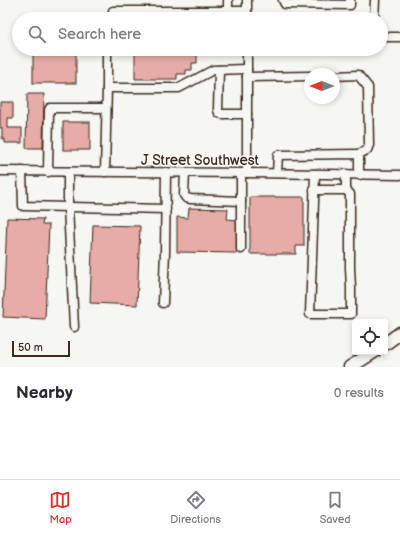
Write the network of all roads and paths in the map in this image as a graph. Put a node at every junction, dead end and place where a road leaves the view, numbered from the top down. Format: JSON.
{"nodes":[{"id":1,"x":228,"y":0,"type":"edge"},
{"id":2,"x":247,"y":0,"type":"edge"},
{"id":3,"x":283,"y":0,"type":"edge"},
{"id":4,"x":350,"y":0,"type":"edge"},
{"id":5,"x":374,"y":0,"type":"edge"},
{"id":6,"x":113,"y":11,"type":"dead end"},
{"id":7,"x":228,"y":11,"type":"junction"},
{"id":8,"x":233,"y":12,"type":"edge"},
{"id":9,"x":247,"y":12,"type":"edge"},
{"id":10,"x":374,"y":12,"type":"edge"},
{"id":11,"x":388,"y":37,"type":"edge"},
{"id":12,"x":400,"y":37,"type":"edge"},
{"id":13,"x":107,"y":56,"type":"edge"},
{"id":14,"x":247,"y":56,"type":"edge"},
{"id":15,"x":220,"y":70,"type":"junction"},
{"id":16,"x":247,"y":73,"type":"junction"},
{"id":17,"x":304,"y":76,"type":"edge"},
{"id":18,"x":340,"y":76,"type":"edge"},
{"id":19,"x":107,"y":88,"type":"junction"},
{"id":20,"x":106,"y":108,"type":"junction"},
{"id":21,"x":247,"y":114,"type":"junction"},
{"id":22,"x":359,"y":154,"type":"junction"},
{"id":23,"x":0,"y":171,"type":"edge"},
{"id":24,"x":22,"y":172,"type":"junction"},
{"id":25,"x":48,"y":172,"type":"junction"},
{"id":26,"x":68,"y":172,"type":"junction"},
{"id":27,"x":106,"y":172,"type":"junction"},
{"id":28,"x":166,"y":172,"type":"junction"},
{"id":29,"x":185,"y":172,"type":"junction"},
{"id":30,"x":244,"y":173,"type":"junction"},
{"id":31,"x":277,"y":173,"type":"junction"},
{"id":32,"x":314,"y":174,"type":"junction"},
{"id":33,"x":346,"y":174,"type":"junction"},
{"id":34,"x":359,"y":175,"type":"junction"},
{"id":35,"x":400,"y":175,"type":"edge"},
{"id":36,"x":314,"y":190,"type":"junction"},
{"id":37,"x":346,"y":190,"type":"junction"},
{"id":38,"x":241,"y":201,"type":"junction"},
{"id":39,"x":68,"y":207,"type":"junction"},
{"id":40,"x":166,"y":209,"type":"junction"},
{"id":41,"x":241,"y":249,"type":"dead end"},
{"id":42,"x":164,"y":303,"type":"dead end"},
{"id":43,"x":74,"y":327,"type":"dead end"},
{"id":44,"x":400,"y":333,"type":"edge"},
{"id":45,"x":388,"y":342,"type":"edge"},
{"id":46,"x":369,"y":355,"type":"edge"},
{"id":47,"x":350,"y":367,"type":"edge"}],
"edges":[{"from":1,"to":7,"type":"street"},
{"from":2,"to":9,"type":"street"},
{"from":3,"to":4,"type":"street"},
{"from":5,"to":10,"type":"street"},
{"from":6,"to":7,"type":"street"},
{"from":7,"to":8,"type":"street"},
{"from":11,"to":12,"type":"street"},
{"from":13,"to":19,"type":"street"},
{"from":14,"to":16,"type":"street"},
{"from":15,"to":16,"type":"street"},
{"from":15,"to":19,"type":"street"},
{"from":15,"to":21,"type":"street"},
{"from":16,"to":17,"type":"street"},
{"from":16,"to":21,"type":"street"},
{"from":18,"to":22,"type":"street"},
{"from":19,"to":20,"type":"street"},
{"from":20,"to":25,"type":"street"},
{"from":20,"to":27,"type":"street"},
{"from":21,"to":30,"type":"street"},
{"from":22,"to":31,"type":"street"},
{"from":22,"to":34,"type":"street"},
{"from":23,"to":24,"type":"street","name":"J Street Southwest"},
{"from":24,"to":25,"type":"street","name":"J Street Southwest"},
{"from":24,"to":39,"type":"street"},
{"from":25,"to":26,"type":"street","name":"J Street Southwest"},
{"from":26,"to":27,"type":"street","name":"J Street Southwest"},
{"from":26,"to":39,"type":"street"},
{"from":27,"to":28,"type":"street","name":"J Street Southwest"},
{"from":28,"to":29,"type":"street","name":"J Street Southwest"},
{"from":28,"to":40,"type":"street"},
{"from":29,"to":30,"type":"street","name":"J Street Southwest"},
{"from":29,"to":38,"type":"street"},
{"from":30,"to":31,"type":"street","name":"J Street Southwest"},
{"from":30,"to":38,"type":"street"},
{"from":31,"to":32,"type":"street","name":"J Street Southwest"},
{"from":32,"to":33,"type":"street","name":"J Street Southwest"},
{"from":32,"to":36,"type":"street"},
{"from":33,"to":34,"type":"street","name":"J Street Southwest"},
{"from":33,"to":37,"type":"street"},
{"from":34,"to":35,"type":"street","name":"J Street Southwest"},
{"from":36,"to":37,"type":"street"},
{"from":36,"to":37,"type":"street"},
{"from":38,"to":41,"type":"street"},
{"from":39,"to":40,"type":"street"},
{"from":39,"to":43,"type":"street"},
{"from":40,"to":42,"type":"street"},
{"from":44,"to":45,"type":"highway"},
{"from":46,"to":47,"type":"highway"}]}
